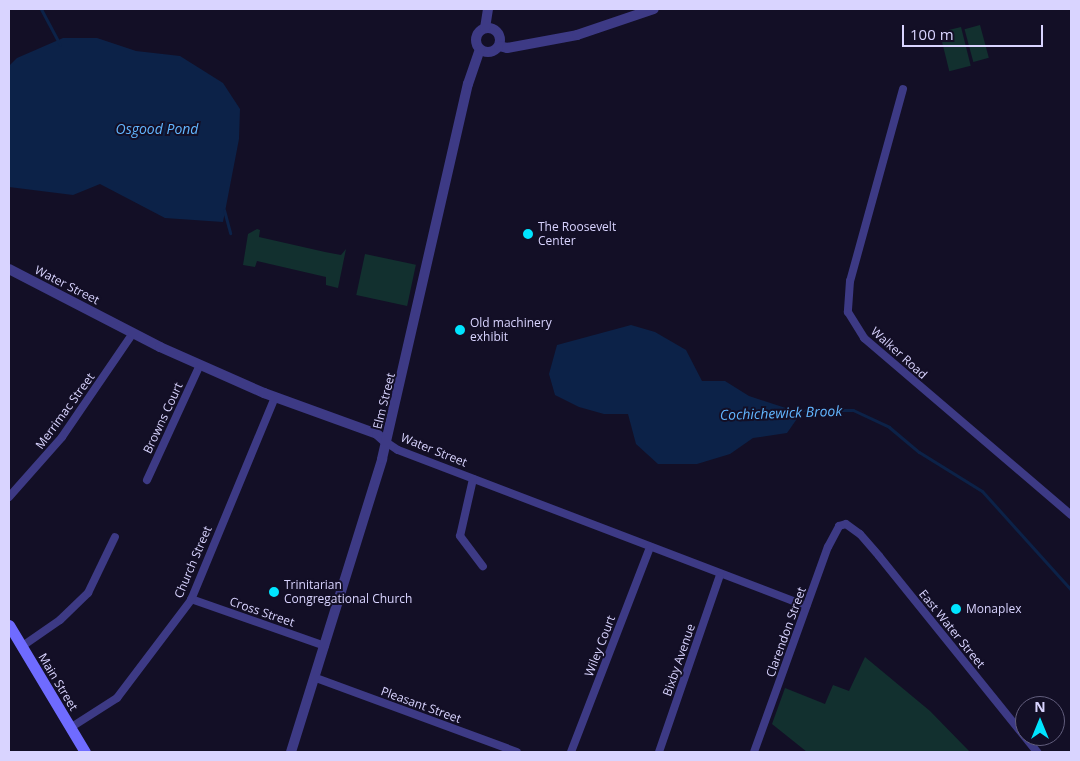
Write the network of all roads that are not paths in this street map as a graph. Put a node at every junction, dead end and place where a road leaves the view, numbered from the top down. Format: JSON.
{"nodes":[{"id":1,"x":488,"y":9,"type":"edge"},
{"id":2,"x":654,"y":9,"type":"edge"},
{"id":3,"x":637,"y":11,"type":"edge"},
{"id":4,"x":485,"y":28,"type":"junction"},
{"id":5,"x":498,"y":46,"type":"junction"},
{"id":6,"x":480,"y":50,"type":"junction"},
{"id":7,"x":903,"y":89,"type":"dead end"},
{"id":8,"x":9,"y":269,"type":"edge"},
{"id":9,"x":133,"y":332,"type":"junction"},
{"id":10,"x":200,"y":365,"type":"junction"},
{"id":11,"x":275,"y":397,"type":"junction"},
{"id":12,"x":386,"y":442,"type":"junction"},
{"id":13,"x":473,"y":479,"type":"junction"},
{"id":14,"x":147,"y":480,"type":"dead end"},
{"id":15,"x":9,"y":497,"type":"edge"},
{"id":16,"x":1071,"y":515,"type":"edge"},
{"id":17,"x":846,"y":524,"type":"joint"},
{"id":18,"x":115,"y":537,"type":"dead end"},
{"id":19,"x":650,"y":548,"type":"junction"},
{"id":20,"x":483,"y":566,"type":"dead end"},
{"id":21,"x":720,"y":575,"type":"junction"},
{"id":22,"x":191,"y":599,"type":"junction"},
{"id":23,"x":806,"y":606,"type":"junction"},
{"id":24,"x":9,"y":626,"type":"edge"},
{"id":25,"x":325,"y":646,"type":"junction"},
{"id":26,"x":21,"y":647,"type":"junction"},
{"id":27,"x":316,"y":678,"type":"junction"},
{"id":28,"x":70,"y":728,"type":"junction"},
{"id":29,"x":85,"y":752,"type":"edge"},
{"id":30,"x":291,"y":752,"type":"edge"},
{"id":31,"x":517,"y":752,"type":"edge"},
{"id":32,"x":571,"y":752,"type":"edge"},
{"id":33,"x":659,"y":752,"type":"edge"},
{"id":34,"x":754,"y":752,"type":"edge"},
{"id":35,"x":1037,"y":752,"type":"edge"}],
"edges":[{"from":1,"to":4,"type":"street"},
{"from":2,"to":3,"type":"street"},
{"from":3,"to":5,"type":"street"},
{"from":4,"to":5,"type":"street"},
{"from":4,"to":6,"type":"street"},
{"from":5,"to":6,"type":"street"},
{"from":6,"to":12,"type":"street","name":"Elm Street"},
{"from":7,"to":16,"type":"street","name":"Walker Road"},
{"from":8,"to":9,"type":"street","name":"Water Street"},
{"from":9,"to":10,"type":"street","name":"Water Street"},
{"from":9,"to":15,"type":"street","name":"Merrimac Street"},
{"from":10,"to":11,"type":"street","name":"Water Street"},
{"from":10,"to":14,"type":"street","name":"Browns Court"},
{"from":11,"to":12,"type":"street","name":"Water Street"},
{"from":11,"to":22,"type":"street","name":"Church Street"},
{"from":12,"to":13,"type":"street","name":"Water Street"},
{"from":12,"to":25,"type":"street","name":"Elm Street"},
{"from":13,"to":19,"type":"street","name":"Water Street"},
{"from":13,"to":20,"type":"street"},
{"from":17,"to":23,"type":"street","name":"Clarendon Street"},
{"from":17,"to":35,"type":"street","name":"East Water Street"},
{"from":18,"to":26,"type":"street"},
{"from":19,"to":21,"type":"street","name":"Water Street"},
{"from":19,"to":32,"type":"street","name":"Wiley Court"},
{"from":21,"to":23,"type":"street","name":"Water Street"},
{"from":21,"to":33,"type":"street","name":"Bixby Avenue"},
{"from":22,"to":25,"type":"street","name":"Cross Street"},
{"from":22,"to":28,"type":"street","name":"Church Street"},
{"from":23,"to":34,"type":"street","name":"Clarendon Street"},
{"from":24,"to":26,"type":"main road","name":"Main Street"},
{"from":25,"to":27,"type":"street","name":"Elm Street"},
{"from":26,"to":28,"type":"main road","name":"Main Street"},
{"from":27,"to":30,"type":"street","name":"Elm Street"},
{"from":27,"to":31,"type":"street","name":"Pleasant Street"},
{"from":28,"to":29,"type":"main road","name":"Main Street"}]}
